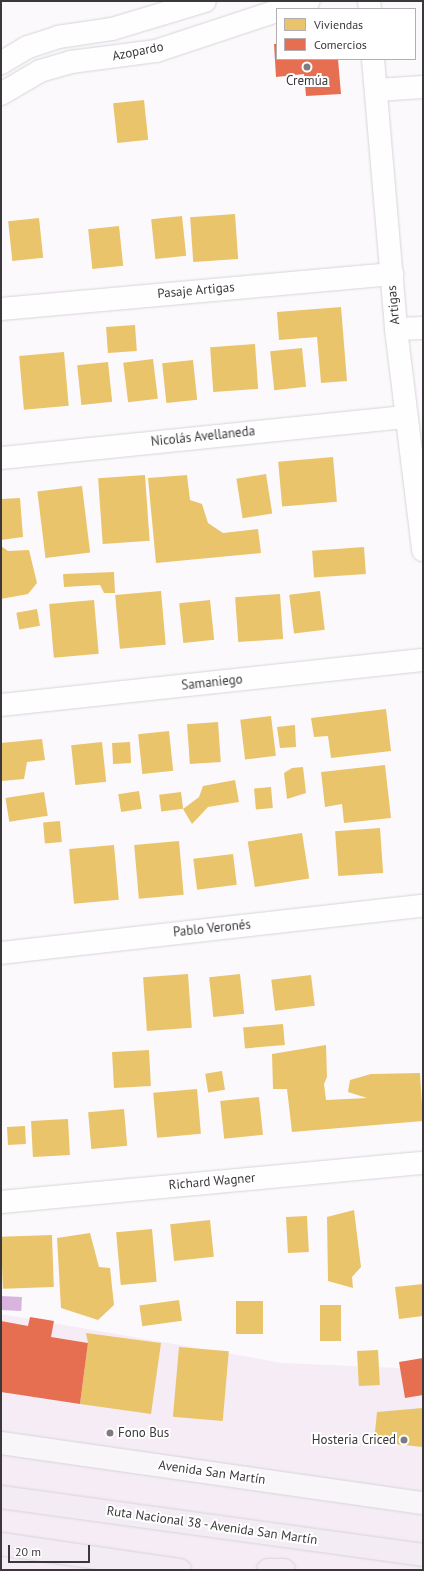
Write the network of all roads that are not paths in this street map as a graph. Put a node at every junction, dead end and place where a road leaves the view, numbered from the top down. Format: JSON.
{"nodes":[{"id":1,"x":205,"y":1,"type":"edge"},
{"id":2,"x":309,"y":1,"type":"edge"},
{"id":3,"x":287,"y":8,"type":"edge"},
{"id":4,"x":276,"y":11,"type":"edge"},
{"id":5,"x":373,"y":60,"type":"edge"},
{"id":6,"x":1,"y":62,"type":"edge"},
{"id":7,"x":423,"y":88,"type":"edge"},
{"id":8,"x":376,"y":90,"type":"junction"},
{"id":9,"x":1,"y":94,"type":"edge"},
{"id":10,"x":392,"y":274,"type":"junction"},
{"id":11,"x":1,"y":309,"type":"edge"},
{"id":12,"x":423,"y":328,"type":"edge"},
{"id":13,"x":396,"y":329,"type":"junction"},
{"id":14,"x":406,"y":417,"type":"junction"},
{"id":15,"x":1,"y":458,"type":"edge"},
{"id":16,"x":423,"y":550,"type":"edge"},
{"id":17,"x":423,"y":660,"type":"edge"},
{"id":18,"x":1,"y":705,"type":"edge"},
{"id":19,"x":423,"y":906,"type":"edge"},
{"id":20,"x":1,"y":953,"type":"edge"},
{"id":21,"x":423,"y":1163,"type":"edge"},
{"id":22,"x":1,"y":1202,"type":"edge"},
{"id":23,"x":1,"y":1443,"type":"edge"},
{"id":24,"x":1,"y":1497,"type":"edge"},
{"id":25,"x":423,"y":1503,"type":"edge"},
{"id":26,"x":1,"y":1544,"type":"edge"},
{"id":27,"x":423,"y":1555,"type":"edge"},
{"id":28,"x":180,"y":1570,"type":"edge"},
{"id":29,"x":268,"y":1570,"type":"edge"},
{"id":30,"x":284,"y":1570,"type":"edge"}],
"edges":[{"from":1,"to":6,"type":"street"},
{"from":2,"to":3,"type":"street"},
{"from":4,"to":9,"type":"street","name":"Azopardo"},
{"from":5,"to":8,"type":"street","name":"Artigas"},
{"from":7,"to":8,"type":"street"},
{"from":8,"to":10,"type":"street","name":"Artigas"},
{"from":10,"to":11,"type":"street","name":"Pasaje Artigas"},
{"from":10,"to":13,"type":"street","name":"Artigas"},
{"from":12,"to":13,"type":"street"},
{"from":13,"to":14,"type":"street","name":"Artigas"},
{"from":14,"to":15,"type":"street","name":"Nicolás Avellaneda"},
{"from":14,"to":16,"type":"street","name":"Artigas"},
{"from":17,"to":18,"type":"street","name":"Samaniego"},
{"from":19,"to":20,"type":"street","name":"Pablo Veronés"},
{"from":21,"to":22,"type":"street","name":"Richard Wagner"},
{"from":23,"to":25,"type":"main road","name":"Avenida San Martín"},
{"from":24,"to":27,"type":"main road","name":"Ruta Nacional 38 - Avenida San Martín"},
{"from":26,"to":28,"type":"main road"},
{"from":29,"to":30,"type":"main road"}]}
